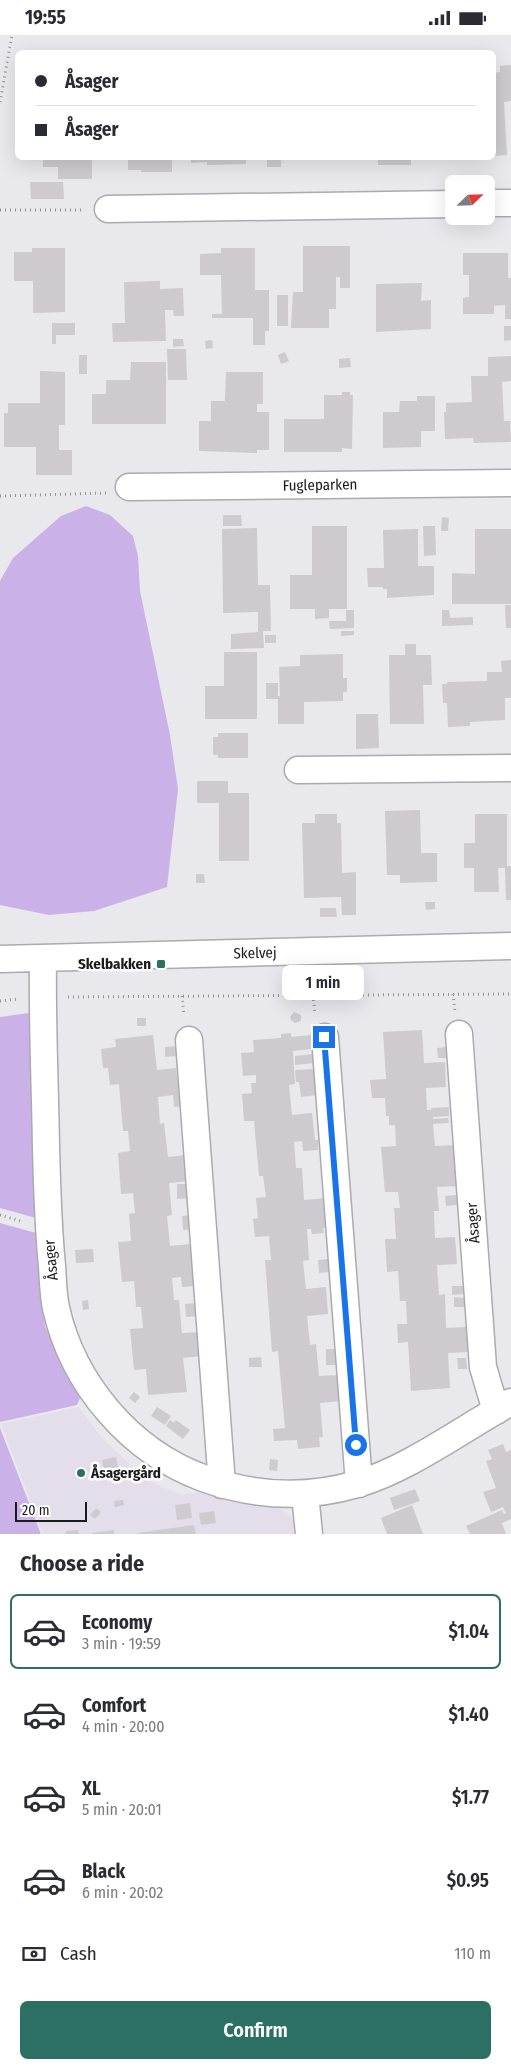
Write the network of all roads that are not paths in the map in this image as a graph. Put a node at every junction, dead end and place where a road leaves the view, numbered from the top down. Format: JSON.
{"nodes":[{"id":1,"x":495,"y":203,"type":"edge"},
{"id":2,"x":511,"y":203,"type":"edge"},
{"id":3,"x":445,"y":204,"type":"edge"},
{"id":4,"x":108,"y":209,"type":"road end"},
{"id":5,"x":511,"y":483,"type":"edge"},
{"id":6,"x":129,"y":487,"type":"road end"},
{"id":7,"x":511,"y":768,"type":"edge"},
{"id":8,"x":298,"y":770,"type":"dead end"},
{"id":9,"x":511,"y":947,"type":"edge"},
{"id":10,"x":44,"y":958,"type":"junction"},
{"id":11,"x":0,"y":959,"type":"edge"},
{"id":12,"x":459,"y":1034,"type":"dead end"},
{"id":13,"x":324,"y":1037,"type":"dead end"},
{"id":14,"x":189,"y":1040,"type":"dead end"},
{"id":15,"x":503,"y":1406,"type":"edge"},
{"id":16,"x":359,"y":1484,"type":"junction"},
{"id":17,"x":222,"y":1485,"type":"junction"},
{"id":18,"x":305,"y":1494,"type":"junction"},
{"id":19,"x":309,"y":1534,"type":"edge"}],
"edges":[{"from":1,"to":2,"type":"street"},
{"from":3,"to":4,"type":"street"},
{"from":5,"to":6,"type":"street","name":"Fugleparken"},
{"from":7,"to":8,"type":"street"},
{"from":9,"to":10,"type":"street","name":"Skelvej"},
{"from":10,"to":11,"type":"street","name":"Skelvej"},
{"from":10,"to":17,"type":"street","name":"Åsager"},
{"from":12,"to":15,"type":"street","name":"Åsager"},
{"from":13,"to":16,"type":"street"},
{"from":14,"to":17,"type":"street"},
{"from":15,"to":16,"type":"street","name":"Åsager"},
{"from":16,"to":18,"type":"street","name":"Åsager"},
{"from":17,"to":18,"type":"street","name":"Åsager"},
{"from":18,"to":19,"type":"street"}]}
